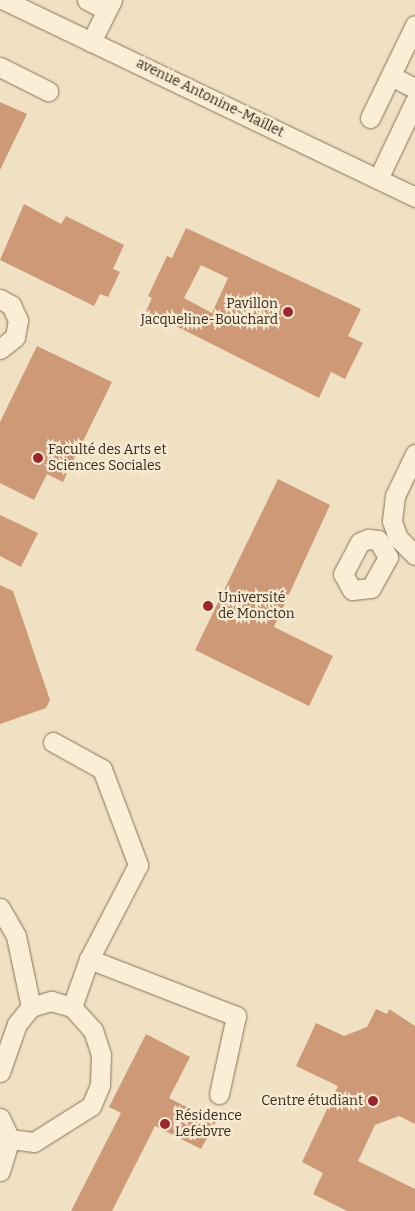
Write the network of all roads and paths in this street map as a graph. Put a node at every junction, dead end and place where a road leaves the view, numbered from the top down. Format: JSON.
{"nodes":[{"id":1,"x":4,"y":0,"type":"edge"},
{"id":2,"x":87,"y":0,"type":"edge"},
{"id":3,"x":109,"y":5,"type":"edge"},
{"id":4,"x":415,"y":25,"type":"edge"},
{"id":5,"x":91,"y":42,"type":"junction"},
{"id":6,"x":0,"y":67,"type":"edge"},
{"id":7,"x":391,"y":76,"type":"junction"},
{"id":8,"x":415,"y":88,"type":"edge"},
{"id":9,"x":48,"y":91,"type":"dead end"},
{"id":10,"x":415,"y":101,"type":"edge"},
{"id":11,"x":370,"y":118,"type":"dead end"},
{"id":12,"x":378,"y":179,"type":"junction"},
{"id":13,"x":415,"y":197,"type":"edge"},
{"id":14,"x":0,"y":299,"type":"edge"},
{"id":15,"x":0,"y":349,"type":"edge"},
{"id":16,"x":415,"y":454,"type":"edge"},
{"id":17,"x":415,"y":555,"type":"edge"},
{"id":18,"x":53,"y":742,"type":"dead end"},
{"id":19,"x":0,"y":908,"type":"edge"},
{"id":20,"x":89,"y":960,"type":"junction"},
{"id":21,"x":31,"y":1007,"type":"junction"},
{"id":22,"x":72,"y":1007,"type":"junction"},
{"id":23,"x":0,"y":1072,"type":"edge"},
{"id":24,"x":219,"y":1094,"type":"dead end"},
{"id":25,"x":0,"y":1118,"type":"edge"},
{"id":26,"x":10,"y":1139,"type":"junction"},
{"id":27,"x":0,"y":1171,"type":"edge"}],
"edges":[{"from":1,"to":5,"type":"street","name":"avenue Antonine-Maillet"},
{"from":2,"to":3,"type":"street"},
{"from":3,"to":5,"type":"street"},
{"from":4,"to":7,"type":"street"},
{"from":5,"to":12,"type":"street","name":"avenue Antonine-Maillet"},
{"from":6,"to":9,"type":"street"},
{"from":7,"to":8,"type":"street"},
{"from":7,"to":11,"type":"street"},
{"from":10,"to":12,"type":"street"},
{"from":12,"to":13,"type":"street","name":"avenue Antonine-Maillet"},
{"from":14,"to":15,"type":"street"},
{"from":16,"to":17,"type":"street"},
{"from":18,"to":20,"type":"street"},
{"from":19,"to":21,"type":"street"},
{"from":20,"to":22,"type":"street"},
{"from":20,"to":24,"type":"street"},
{"from":21,"to":22,"type":"street"},
{"from":21,"to":23,"type":"street"},
{"from":22,"to":26,"type":"street"},
{"from":25,"to":26,"type":"street"},
{"from":26,"to":27,"type":"street"}]}
